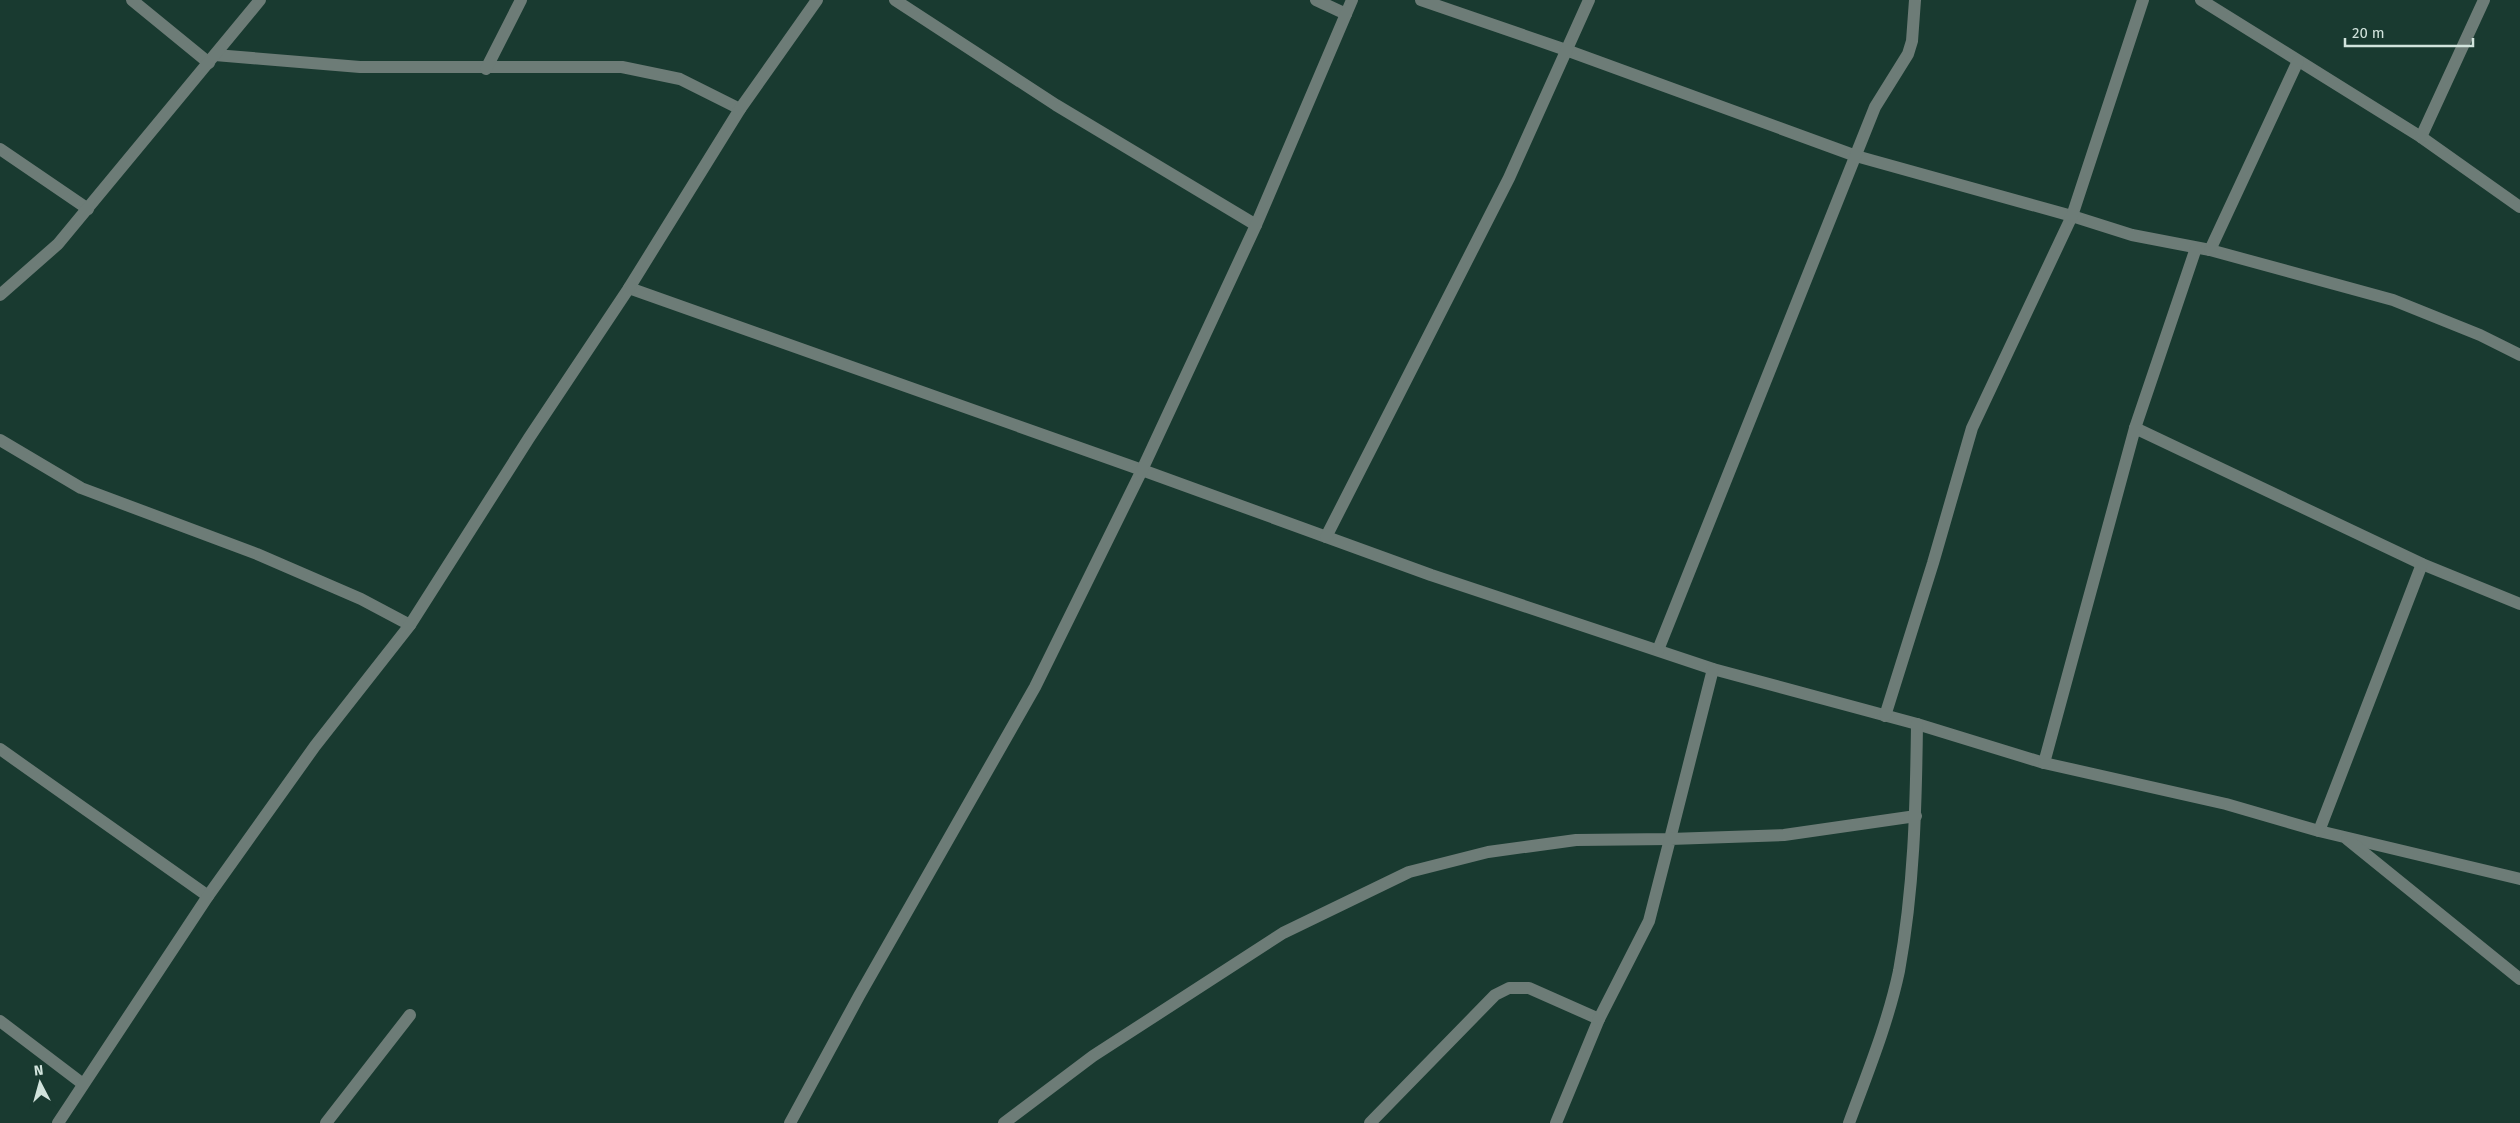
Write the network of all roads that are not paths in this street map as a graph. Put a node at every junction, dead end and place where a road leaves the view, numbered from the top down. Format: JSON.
{"nodes":[{"id":1,"x":132,"y":0,"type":"edge"},
{"id":2,"x":260,"y":0,"type":"edge"},
{"id":3,"x":817,"y":0,"type":"edge"},
{"id":4,"x":895,"y":0,"type":"edge"},
{"id":5,"x":1316,"y":0,"type":"edge"},
{"id":6,"x":1352,"y":0,"type":"edge"},
{"id":7,"x":1421,"y":0,"type":"edge"},
{"id":8,"x":1589,"y":0,"type":"edge"},
{"id":9,"x":1915,"y":0,"type":"edge"},
{"id":10,"x":2143,"y":0,"type":"edge"},
{"id":11,"x":2201,"y":0,"type":"edge"},
{"id":12,"x":2484,"y":0,"type":"edge"},
{"id":13,"x":515,"y":2,"type":"edge"},
{"id":14,"x":1346,"y":14,"type":"junction"},
{"id":15,"x":1566,"y":50,"type":"junction"},
{"id":16,"x":212,"y":59,"type":"junction"},
{"id":17,"x":2298,"y":61,"type":"junction"},
{"id":18,"x":486,"y":69,"type":"junction"},
{"id":19,"x":740,"y":109,"type":"junction"},
{"id":20,"x":2421,"y":137,"type":"junction"},
{"id":21,"x":0,"y":149,"type":"edge"},
{"id":22,"x":1856,"y":156,"type":"junction"},
{"id":23,"x":2520,"y":207,"type":"edge"},
{"id":24,"x":88,"y":209,"type":"junction"},
{"id":25,"x":2072,"y":216,"type":"junction"},
{"id":26,"x":1256,"y":225,"type":"junction"},
{"id":27,"x":2196,"y":248,"type":"junction"},
{"id":28,"x":2210,"y":250,"type":"junction"},
{"id":29,"x":629,"y":288,"type":"junction"},
{"id":30,"x":0,"y":295,"type":"edge"},
{"id":31,"x":2520,"y":355,"type":"edge"},
{"id":32,"x":2135,"y":428,"type":"junction"},
{"id":33,"x":0,"y":440,"type":"edge"},
{"id":34,"x":1142,"y":470,"type":"junction"},
{"id":35,"x":1326,"y":537,"type":"junction"},
{"id":36,"x":2422,"y":564,"type":"junction"},
{"id":37,"x":2520,"y":604,"type":"edge"},
{"id":38,"x":410,"y":625,"type":"junction"},
{"id":39,"x":1658,"y":650,"type":"junction"},
{"id":40,"x":1713,"y":669,"type":"junction"},
{"id":41,"x":1885,"y":716,"type":"junction"},
{"id":42,"x":1917,"y":724,"type":"junction"},
{"id":43,"x":0,"y":749,"type":"edge"},
{"id":44,"x":2044,"y":763,"type":"junction"},
{"id":45,"x":1916,"y":816,"type":"junction"},
{"id":46,"x":2319,"y":831,"type":"junction"},
{"id":47,"x":2345,"y":837,"type":"junction"},
{"id":48,"x":1670,"y":839,"type":"junction"},
{"id":49,"x":2520,"y":879,"type":"edge"},
{"id":50,"x":208,"y":896,"type":"junction"},
{"id":51,"x":2520,"y":979,"type":"edge"},
{"id":52,"x":410,"y":1015,"type":"dead end"},
{"id":53,"x":1599,"y":1019,"type":"junction"},
{"id":54,"x":0,"y":1021,"type":"edge"},
{"id":55,"x":83,"y":1084,"type":"junction"},
{"id":56,"x":58,"y":1123,"type":"edge"},
{"id":57,"x":326,"y":1123,"type":"edge"},
{"id":58,"x":790,"y":1123,"type":"edge"},
{"id":59,"x":1004,"y":1123,"type":"edge"},
{"id":60,"x":1370,"y":1123,"type":"edge"},
{"id":61,"x":1556,"y":1123,"type":"edge"},
{"id":62,"x":1849,"y":1123,"type":"edge"}],
"edges":[{"from":1,"to":16,"type":"street"},
{"from":2,"to":16,"type":"street"},
{"from":3,"to":19,"type":"street"},
{"from":4,"to":26,"type":"street"},
{"from":5,"to":14,"type":"street"},
{"from":6,"to":14,"type":"street"},
{"from":7,"to":15,"type":"street"},
{"from":8,"to":15,"type":"street"},
{"from":9,"to":22,"type":"street"},
{"from":10,"to":25,"type":"street"},
{"from":11,"to":17,"type":"street"},
{"from":12,"to":20,"type":"street"},
{"from":13,"to":18,"type":"street"},
{"from":14,"to":26,"type":"street"},
{"from":15,"to":22,"type":"street"},
{"from":15,"to":35,"type":"street"},
{"from":16,"to":18,"type":"street"},
{"from":16,"to":24,"type":"street"},
{"from":17,"to":20,"type":"street"},
{"from":17,"to":28,"type":"street"},
{"from":18,"to":19,"type":"street"},
{"from":19,"to":29,"type":"street"},
{"from":20,"to":23,"type":"street"},
{"from":21,"to":24,"type":"street"},
{"from":22,"to":25,"type":"street"},
{"from":22,"to":39,"type":"street"},
{"from":24,"to":30,"type":"street"},
{"from":25,"to":27,"type":"street"},
{"from":25,"to":41,"type":"street"},
{"from":26,"to":34,"type":"street"},
{"from":27,"to":28,"type":"street"},
{"from":27,"to":32,"type":"street"},
{"from":28,"to":31,"type":"street"},
{"from":29,"to":34,"type":"street"},
{"from":29,"to":38,"type":"street"},
{"from":32,"to":36,"type":"street"},
{"from":32,"to":44,"type":"street"},
{"from":33,"to":38,"type":"street"},
{"from":34,"to":35,"type":"street"},
{"from":34,"to":58,"type":"street"},
{"from":35,"to":39,"type":"street"},
{"from":36,"to":37,"type":"street"},
{"from":36,"to":46,"type":"street"},
{"from":38,"to":50,"type":"street"},
{"from":39,"to":40,"type":"street"},
{"from":40,"to":41,"type":"street"},
{"from":40,"to":48,"type":"street"},
{"from":41,"to":42,"type":"street"},
{"from":42,"to":44,"type":"street"},
{"from":42,"to":45,"type":"street"},
{"from":43,"to":50,"type":"street"},
{"from":44,"to":46,"type":"street"},
{"from":45,"to":48,"type":"street"},
{"from":45,"to":62,"type":"street"},
{"from":46,"to":47,"type":"street"},
{"from":47,"to":49,"type":"street"},
{"from":47,"to":51,"type":"street"},
{"from":48,"to":53,"type":"street"},
{"from":48,"to":59,"type":"street"},
{"from":50,"to":55,"type":"street"},
{"from":52,"to":57,"type":"street"},
{"from":53,"to":60,"type":"street"},
{"from":53,"to":61,"type":"street"},
{"from":54,"to":55,"type":"street"},
{"from":55,"to":56,"type":"street"}]}
